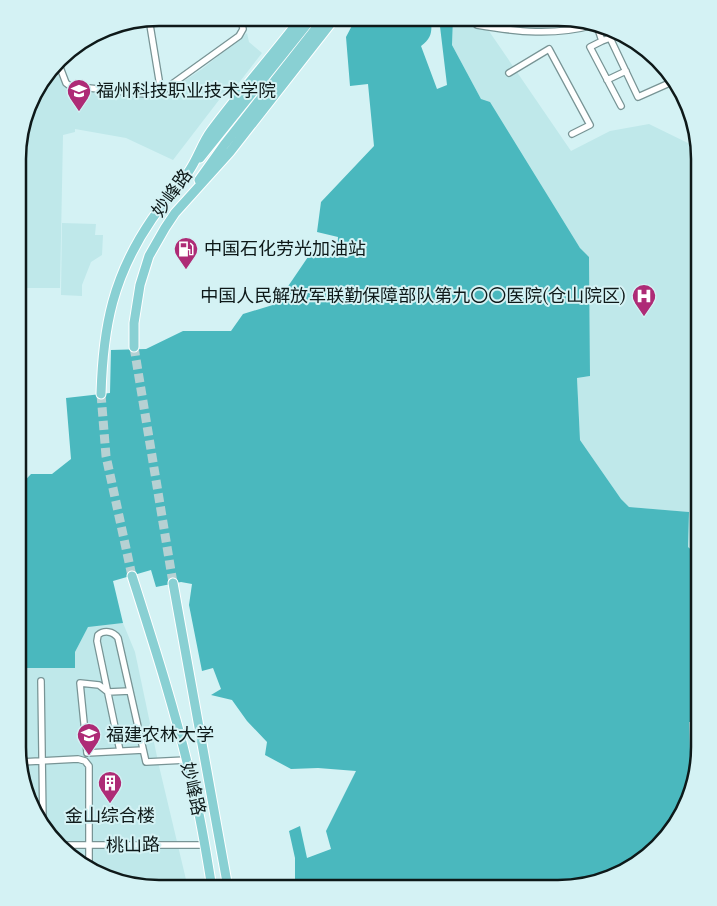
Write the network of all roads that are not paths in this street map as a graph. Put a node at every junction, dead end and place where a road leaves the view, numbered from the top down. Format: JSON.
{"nodes":[{"id":1,"x":484,"y":26,"type":"edge"},
{"id":2,"x":150,"y":27,"type":"edge"},
{"id":3,"x":242,"y":27,"type":"edge"},
{"id":4,"x":294,"y":27,"type":"edge"},
{"id":5,"x":305,"y":27,"type":"edge"},
{"id":6,"x":317,"y":27,"type":"edge"},
{"id":7,"x":328,"y":27,"type":"edge"},
{"id":8,"x":581,"y":29,"type":"edge"},
{"id":9,"x":598,"y":32,"type":"edge"},
{"id":10,"x":602,"y":42,"type":"junction"},
{"id":11,"x":61,"y":70,"type":"edge"},
{"id":12,"x":626,"y":71,"type":"junction"},
{"id":13,"x":509,"y":73,"type":"dead end"},
{"id":14,"x":607,"y":80,"type":"junction"},
{"id":15,"x":667,"y":84,"type":"edge"},
{"id":16,"x":161,"y":92,"type":"junction"},
{"id":17,"x":620,"y":106,"type":"dead end"},
{"id":18,"x":572,"y":134,"type":"dead end"},
{"id":19,"x":190,"y":170,"type":"junction"},
{"id":20,"x":175,"y":213,"type":"junction"},
{"id":21,"x":134,"y":347,"type":"tunnel mouth"},
{"id":22,"x":101,"y":394,"type":"tunnel mouth"},
{"id":23,"x":132,"y":576,"type":"tunnel mouth"},
{"id":24,"x":173,"y":583,"type":"tunnel mouth"},
{"id":25,"x":41,"y":681,"type":"dead end"},
{"id":26,"x":108,"y":692,"type":"junction"},
{"id":27,"x":130,"y":692,"type":"junction"},
{"id":28,"x":143,"y":750,"type":"junction"},
{"id":29,"x":120,"y":751,"type":"junction"},
{"id":30,"x":186,"y":760,"type":"junction"},
{"id":31,"x":42,"y":761,"type":"junction"},
{"id":32,"x":27,"y":762,"type":"edge"},
{"id":33,"x":42,"y":809,"type":"edge"},
{"id":34,"x":70,"y":845,"type":"edge"},
{"id":35,"x":205,"y":845,"type":"junction"},
{"id":36,"x":89,"y":846,"type":"junction"},
{"id":37,"x":89,"y":859,"type":"edge"},
{"id":38,"x":211,"y":879,"type":"edge"},
{"id":39,"x":226,"y":879,"type":"edge"}],
"edges":[{"from":1,"to":8,"type":"street"},
{"from":2,"to":16,"type":"street"},
{"from":3,"to":16,"type":"street"},
{"from":4,"to":19,"type":"main road","name":"妙峰路"},
{"from":5,"to":19,"type":"main road"},
{"from":6,"to":20,"type":"main road"},
{"from":7,"to":20,"type":"main road","name":"妙峰路"},
{"from":9,"to":10,"type":"street"},
{"from":10,"to":12,"type":"street"},
{"from":10,"to":14,"type":"street"},
{"from":11,"to":16,"type":"street"},
{"from":12,"to":14,"type":"street"},
{"from":12,"to":15,"type":"street"},
{"from":13,"to":18,"type":"street"},
{"from":14,"to":17,"type":"street"},
{"from":19,"to":22,"type":"main road","name":"妙峰路"},
{"from":20,"to":21,"type":"main road","name":"妙峰路"},
{"from":23,"to":30,"type":"main road","name":"妙峰路"},
{"from":24,"to":39,"type":"main road","name":"妙峰路"},
{"from":25,"to":31,"type":"street"},
{"from":26,"to":27,"type":"street"},
{"from":26,"to":27,"type":"street"},
{"from":26,"to":29,"type":"street"},
{"from":26,"to":29,"type":"street"},
{"from":27,"to":28,"type":"street"},
{"from":28,"to":29,"type":"street"},
{"from":28,"to":30,"type":"street"},
{"from":30,"to":35,"type":"main road","name":"妙峰路"},
{"from":31,"to":32,"type":"street"},
{"from":31,"to":33,"type":"street"},
{"from":31,"to":36,"type":"street"},
{"from":34,"to":36,"type":"street","name":"桃山路"},
{"from":35,"to":36,"type":"street","name":"桃山路"},
{"from":35,"to":38,"type":"main road","name":"妙峰路"},
{"from":36,"to":37,"type":"street"}]}
